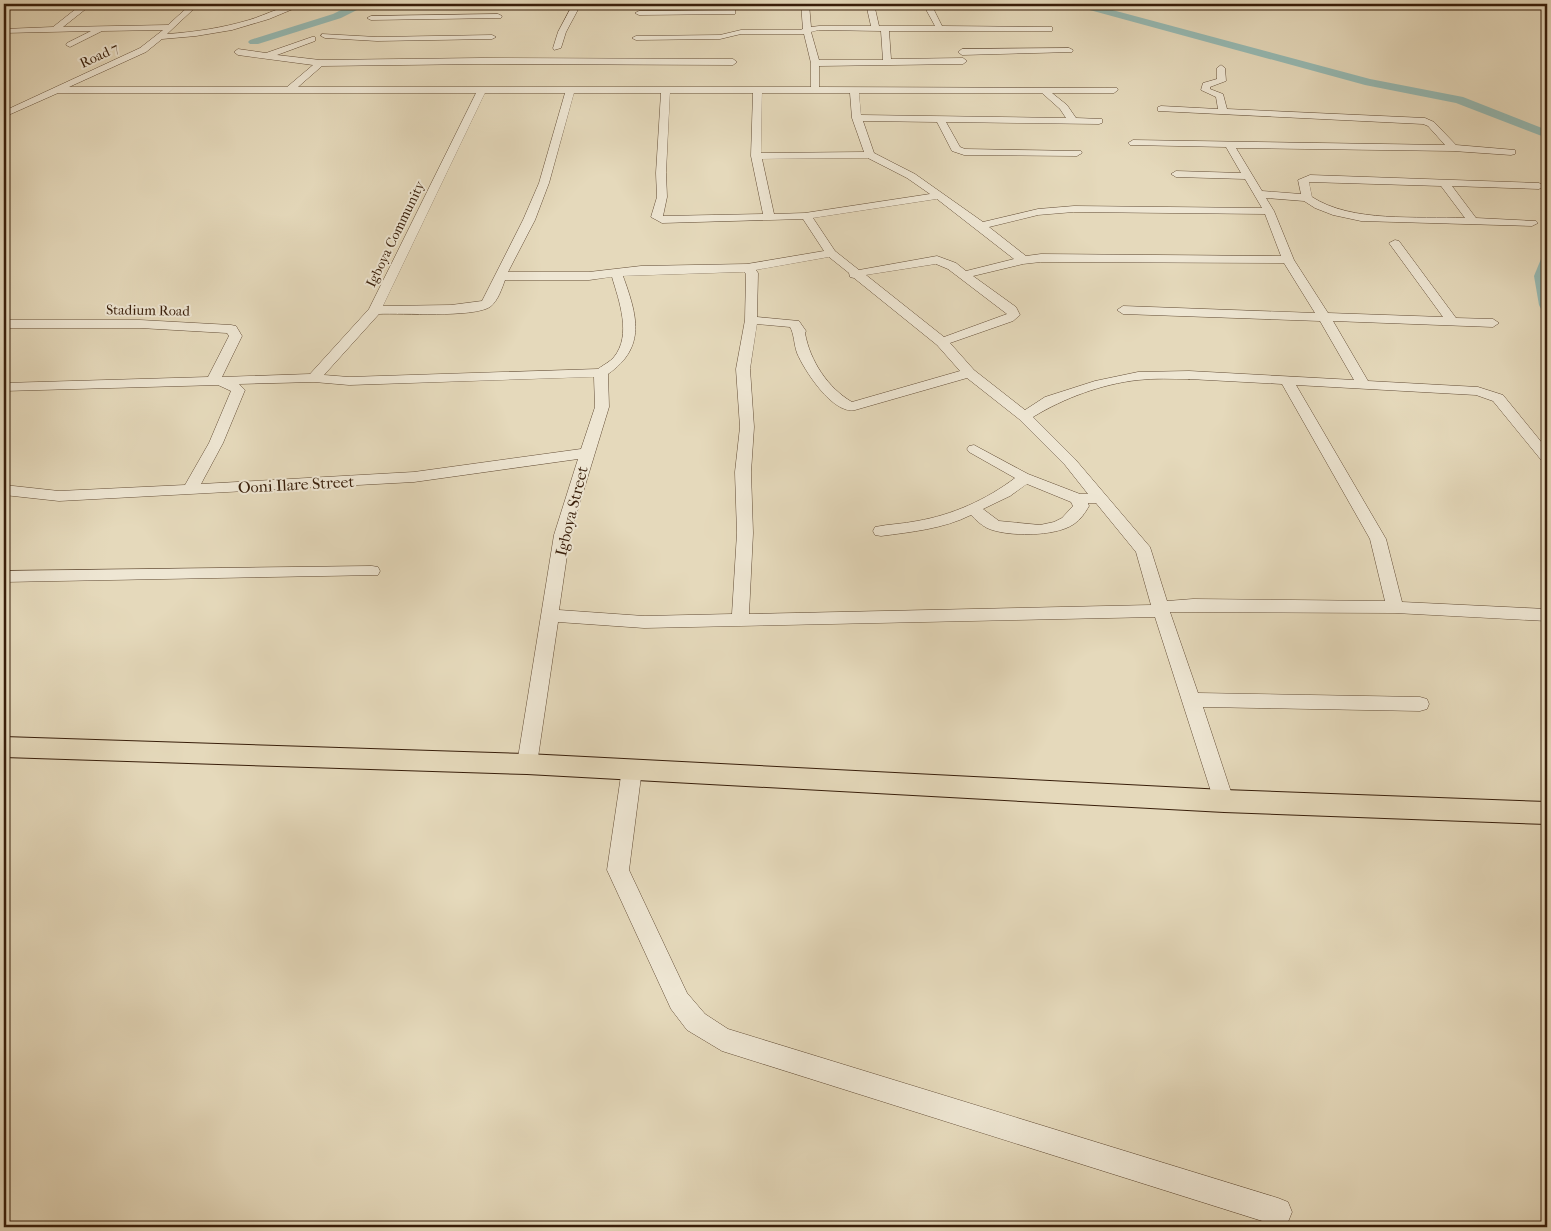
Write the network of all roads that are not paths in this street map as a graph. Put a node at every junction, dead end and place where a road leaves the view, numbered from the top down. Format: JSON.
{"nodes":[{"id":1,"x":5,"y":4,"type":"edge"},
{"id":2,"x":194,"y":4,"type":"edge"},
{"id":3,"x":577,"y":4,"type":"edge"},
{"id":4,"x":641,"y":4,"type":"edge"},
{"id":5,"x":805,"y":4,"type":"edge"},
{"id":6,"x":870,"y":4,"type":"edge"},
{"id":7,"x":927,"y":4,"type":"edge"},
{"id":8,"x":297,"y":6,"type":"edge"},
{"id":9,"x":371,"y":18,"type":"dead end"},
{"id":10,"x":733,"y":19,"type":"edge"},
{"id":11,"x":637,"y":20,"type":"junction"},
{"id":12,"x":169,"y":27,"type":"junction"},
{"id":13,"x":102,"y":28,"type":"junction"},
{"id":14,"x":880,"y":28,"type":"junction"},
{"id":15,"x":940,"y":29,"type":"junction"},
{"id":16,"x":1049,"y":29,"type":"dead end"},
{"id":17,"x":4,"y":30,"type":"edge"},
{"id":18,"x":56,"y":30,"type":"junction"},
{"id":19,"x":807,"y":30,"type":"junction"},
{"id":20,"x":492,"y":34,"type":"junction"},
{"id":21,"x":325,"y":36,"type":"dead end"},
{"id":22,"x":159,"y":37,"type":"junction"},
{"id":23,"x":312,"y":38,"type":"dead end"},
{"id":24,"x":633,"y":44,"type":"junction"},
{"id":25,"x":733,"y":44,"type":"dead end"},
{"id":26,"x":70,"y":45,"type":"dead end"},
{"id":27,"x":557,"y":48,"type":"dead end"},
{"id":28,"x":959,"y":49,"type":"junction"},
{"id":29,"x":1069,"y":50,"type":"dead end"},
{"id":30,"x":238,"y":52,"type":"dead end"},
{"id":31,"x":265,"y":56,"type":"junction"},
{"id":32,"x":628,"y":62,"type":"junction"},
{"id":33,"x":733,"y":62,"type":"dead end"},
{"id":34,"x":320,"y":63,"type":"junction"},
{"id":35,"x":815,"y":63,"type":"junction"},
{"id":36,"x":887,"y":63,"type":"junction"},
{"id":37,"x":1221,"y":68,"type":"dead end"},
{"id":38,"x":58,"y":90,"type":"junction"},
{"id":39,"x":482,"y":90,"type":"junction"},
{"id":40,"x":570,"y":90,"type":"junction"},
{"id":41,"x":815,"y":90,"type":"junction"},
{"id":42,"x":854,"y":90,"type":"junction"},
{"id":43,"x":1045,"y":90,"type":"junction"},
{"id":44,"x":1114,"y":90,"type":"dead end"},
{"id":45,"x":288,"y":91,"type":"junction"},
{"id":46,"x":666,"y":91,"type":"junction"},
{"id":47,"x":758,"y":91,"type":"junction"},
{"id":48,"x":1160,"y":109,"type":"dead end"},
{"id":49,"x":1223,"y":112,"type":"junction"},
{"id":50,"x":5,"y":113,"type":"edge"},
{"id":51,"x":857,"y":118,"type":"junction"},
{"id":52,"x":940,"y":119,"type":"junction"},
{"id":53,"x":1073,"y":121,"type":"junction"},
{"id":54,"x":1099,"y":121,"type":"dead end"},
{"id":55,"x":1133,"y":142,"type":"dead end"},
{"id":56,"x":1230,"y":144,"type":"junction"},
{"id":57,"x":1453,"y":148,"type":"junction"},
{"id":58,"x":1511,"y":152,"type":"dead end"},
{"id":59,"x":1077,"y":153,"type":"dead end"},
{"id":60,"x":870,"y":155,"type":"junction"},
{"id":61,"x":756,"y":156,"type":"junction"},
{"id":62,"x":1176,"y":174,"type":"dead end"},
{"id":63,"x":1249,"y":176,"type":"junction"},
{"id":64,"x":1444,"y":184,"type":"junction"},
{"id":65,"x":1539,"y":186,"type":"dead end"},
{"id":66,"x":1259,"y":194,"type":"junction"},
{"id":67,"x":938,"y":196,"type":"junction"},
{"id":68,"x":1307,"y":198,"type":"junction"},
{"id":69,"x":1269,"y":211,"type":"junction"},
{"id":70,"x":806,"y":216,"type":"junction"},
{"id":71,"x":769,"y":218,"type":"junction"},
{"id":72,"x":1473,"y":221,"type":"junction"},
{"id":73,"x":1532,"y":224,"type":"dead end"},
{"id":74,"x":982,"y":226,"type":"junction"},
{"id":75,"x":1395,"y":243,"type":"dead end"},
{"id":76,"x":831,"y":253,"type":"junction"},
{"id":77,"x":1023,"y":260,"type":"junction"},
{"id":78,"x":1288,"y":260,"type":"junction"},
{"id":79,"x":747,"y":268,"type":"junction"},
{"id":80,"x":616,"y":272,"type":"junction"},
{"id":81,"x":854,"y":274,"type":"junction"},
{"id":82,"x":963,"y":274,"type":"junction"},
{"id":83,"x":500,"y":276,"type":"junction"},
{"id":84,"x":375,"y":310,"type":"junction"},
{"id":85,"x":1123,"y":310,"type":"dead end"},
{"id":86,"x":1324,"y":317,"type":"junction"},
{"id":87,"x":751,"y":320,"type":"junction"},
{"id":88,"x":1453,"y":322,"type":"junction"},
{"id":89,"x":1493,"y":323,"type":"dead end"},
{"id":90,"x":4,"y":324,"type":"edge"},
{"id":91,"x":942,"y":342,"type":"junction"},
{"id":92,"x":602,"y":373,"type":"junction"},
{"id":93,"x":969,"y":373,"type":"junction"},
{"id":94,"x":314,"y":378,"type":"junction"},
{"id":95,"x":1287,"y":381,"type":"junction"},
{"id":96,"x":218,"y":382,"type":"junction"},
{"id":97,"x":1364,"y":385,"type":"junction"},
{"id":98,"x":4,"y":387,"type":"edge"},
{"id":99,"x":1024,"y":416,"type":"junction"},
{"id":100,"x":974,"y":449,"type":"dead end"},
{"id":101,"x":586,"y":453,"type":"junction"},
{"id":102,"x":1547,"y":458,"type":"edge"},
{"id":103,"x":1023,"y":477,"type":"junction"},
{"id":104,"x":190,"y":489,"type":"junction"},
{"id":105,"x":4,"y":490,"type":"edge"},
{"id":106,"x":1099,"y":498,"type":"junction"},
{"id":107,"x":1078,"y":499,"type":"junction"},
{"id":108,"x":972,"y":508,"type":"junction"},
{"id":109,"x":881,"y":531,"type":"dead end"},
{"id":110,"x":372,"y":571,"type":"dead end"},
{"id":111,"x":4,"y":576,"type":"edge"},
{"id":112,"x":1160,"y":607,"type":"junction"},
{"id":113,"x":1395,"y":607,"type":"junction"},
{"id":114,"x":1547,"y":614,"type":"edge"},
{"id":115,"x":550,"y":616,"type":"junction"},
{"id":116,"x":740,"y":619,"type":"junction"},
{"id":117,"x":1191,"y":700,"type":"junction"},
{"id":118,"x":1420,"y":704,"type":"dead end"},
{"id":119,"x":4,"y":747,"type":"edge"},
{"id":120,"x":527,"y":764,"type":"junction"},
{"id":121,"x":632,"y":769,"type":"junction"},
{"id":122,"x":1224,"y":801,"type":"junction"},
{"id":123,"x":1547,"y":813,"type":"edge"},
{"id":124,"x":1278,"y":1212,"type":"dead end"}],
"edges":[{"from":1,"to":18,"type":"street"},
{"from":2,"to":12,"type":"street","name":"Road 7"},
{"from":3,"to":27,"type":"street"},
{"from":4,"to":11,"type":"street"},
{"from":5,"to":19,"type":"street"},
{"from":6,"to":14,"type":"street"},
{"from":7,"to":15,"type":"street"},
{"from":8,"to":22,"type":"street"},
{"from":9,"to":20,"type":"street"},
{"from":10,"to":11,"type":"street"},
{"from":10,"to":19,"type":"street"},
{"from":10,"to":24,"type":"street"},
{"from":10,"to":25,"type":"street"},
{"from":11,"to":24,"type":"street"},
{"from":12,"to":13,"type":"street"},
{"from":12,"to":22,"type":"street","name":"Road 7"},
{"from":13,"to":18,"type":"street"},
{"from":13,"to":26,"type":"street"},
{"from":14,"to":15,"type":"street"},
{"from":14,"to":19,"type":"street"},
{"from":14,"to":36,"type":"street"},
{"from":15,"to":28,"type":"street"},
{"from":16,"to":28,"type":"street"},
{"from":17,"to":18,"type":"street"},
{"from":19,"to":35,"type":"street"},
{"from":20,"to":21,"type":"street"},
{"from":20,"to":32,"type":"street"},
{"from":20,"to":34,"type":"street"},
{"from":22,"to":38,"type":"street","name":"Road 7"},
{"from":23,"to":31,"type":"street"},
{"from":24,"to":32,"type":"street"},
{"from":28,"to":29,"type":"street"},
{"from":28,"to":36,"type":"street"},
{"from":30,"to":31,"type":"street"},
{"from":31,"to":34,"type":"street"},
{"from":32,"to":33,"type":"street"},
{"from":34,"to":45,"type":"street"},
{"from":35,"to":36,"type":"street"},
{"from":35,"to":41,"type":"street"},
{"from":37,"to":49,"type":"street"},
{"from":38,"to":45,"type":"street"},
{"from":38,"to":50,"type":"street","name":"Road 7"},
{"from":39,"to":40,"type":"street"},
{"from":39,"to":45,"type":"street"},
{"from":39,"to":84,"type":"street","name":"Igboya Community"},
{"from":40,"to":46,"type":"street"},
{"from":40,"to":83,"type":"street"},
{"from":41,"to":42,"type":"street"},
{"from":41,"to":47,"type":"street"},
{"from":42,"to":43,"type":"street"},
{"from":42,"to":51,"type":"street"},
{"from":43,"to":44,"type":"street"},
{"from":43,"to":53,"type":"street"},
{"from":46,"to":47,"type":"street"},
{"from":46,"to":71,"type":"street"},
{"from":47,"to":61,"type":"street"},
{"from":48,"to":49,"type":"street"},
{"from":49,"to":57,"type":"street"},
{"from":51,"to":52,"type":"street"},
{"from":51,"to":60,"type":"street"},
{"from":52,"to":53,"type":"street"},
{"from":52,"to":59,"type":"street"},
{"from":53,"to":54,"type":"street"},
{"from":55,"to":56,"type":"street"},
{"from":56,"to":57,"type":"street"},
{"from":56,"to":63,"type":"street"},
{"from":57,"to":58,"type":"street"},
{"from":60,"to":61,"type":"street"},
{"from":60,"to":67,"type":"street"},
{"from":61,"to":71,"type":"street"},
{"from":62,"to":63,"type":"street"},
{"from":63,"to":66,"type":"street"},
{"from":64,"to":65,"type":"street"},
{"from":64,"to":68,"type":"street"},
{"from":64,"to":72,"type":"street"},
{"from":66,"to":68,"type":"street"},
{"from":66,"to":69,"type":"street"},
{"from":67,"to":70,"type":"street"},
{"from":67,"to":74,"type":"street"},
{"from":68,"to":72,"type":"street"},
{"from":69,"to":74,"type":"street"},
{"from":69,"to":78,"type":"street"},
{"from":70,"to":71,"type":"street"},
{"from":70,"to":76,"type":"street"},
{"from":72,"to":73,"type":"street"},
{"from":74,"to":77,"type":"street"},
{"from":75,"to":88,"type":"street"},
{"from":76,"to":79,"type":"street"},
{"from":76,"to":81,"type":"street"},
{"from":77,"to":78,"type":"street"},
{"from":77,"to":82,"type":"street"},
{"from":78,"to":86,"type":"street"},
{"from":79,"to":80,"type":"street"},
{"from":79,"to":87,"type":"street"},
{"from":80,"to":83,"type":"street"},
{"from":80,"to":92,"type":"street"},
{"from":81,"to":82,"type":"street"},
{"from":81,"to":91,"type":"street"},
{"from":82,"to":91,"type":"street"},
{"from":83,"to":84,"type":"street"},
{"from":84,"to":94,"type":"street","name":"Igboya Community"},
{"from":85,"to":86,"type":"street"},
{"from":86,"to":88,"type":"street"},
{"from":86,"to":97,"type":"street"},
{"from":87,"to":93,"type":"street"},
{"from":87,"to":116,"type":"street"},
{"from":88,"to":89,"type":"street"},
{"from":90,"to":96,"type":"street","name":"Stadium Road"},
{"from":91,"to":93,"type":"street"},
{"from":92,"to":94,"type":"street"},
{"from":92,"to":101,"type":"street","name":"Igboya Street"},
{"from":93,"to":99,"type":"street"},
{"from":94,"to":96,"type":"street"},
{"from":95,"to":97,"type":"street"},
{"from":95,"to":99,"type":"street"},
{"from":95,"to":113,"type":"street"},
{"from":96,"to":98,"type":"street"},
{"from":96,"to":104,"type":"street"},
{"from":97,"to":102,"type":"street"},
{"from":99,"to":106,"type":"street"},
{"from":100,"to":103,"type":"street"},
{"from":101,"to":104,"type":"street","name":"Ooni Ilare Street"},
{"from":101,"to":115,"type":"street","name":"Igboya Street"},
{"from":103,"to":107,"type":"street"},
{"from":103,"to":108,"type":"street"},
{"from":104,"to":105,"type":"street","name":"Ooni Ilare Street"},
{"from":106,"to":107,"type":"street"},
{"from":106,"to":112,"type":"street"},
{"from":107,"to":108,"type":"street"},
{"from":108,"to":109,"type":"street"},
{"from":110,"to":111,"type":"street"},
{"from":112,"to":113,"type":"street"},
{"from":112,"to":116,"type":"street"},
{"from":112,"to":117,"type":"street"},
{"from":113,"to":114,"type":"street"},
{"from":115,"to":116,"type":"street"},
{"from":115,"to":120,"type":"street","name":"Igboya Street"},
{"from":117,"to":118,"type":"street"},
{"from":117,"to":122,"type":"street"},
{"from":119,"to":120,"type":"main road"},
{"from":120,"to":121,"type":"main road"},
{"from":121,"to":122,"type":"main road"},
{"from":121,"to":124,"type":"street"},
{"from":122,"to":123,"type":"main road"}]}
